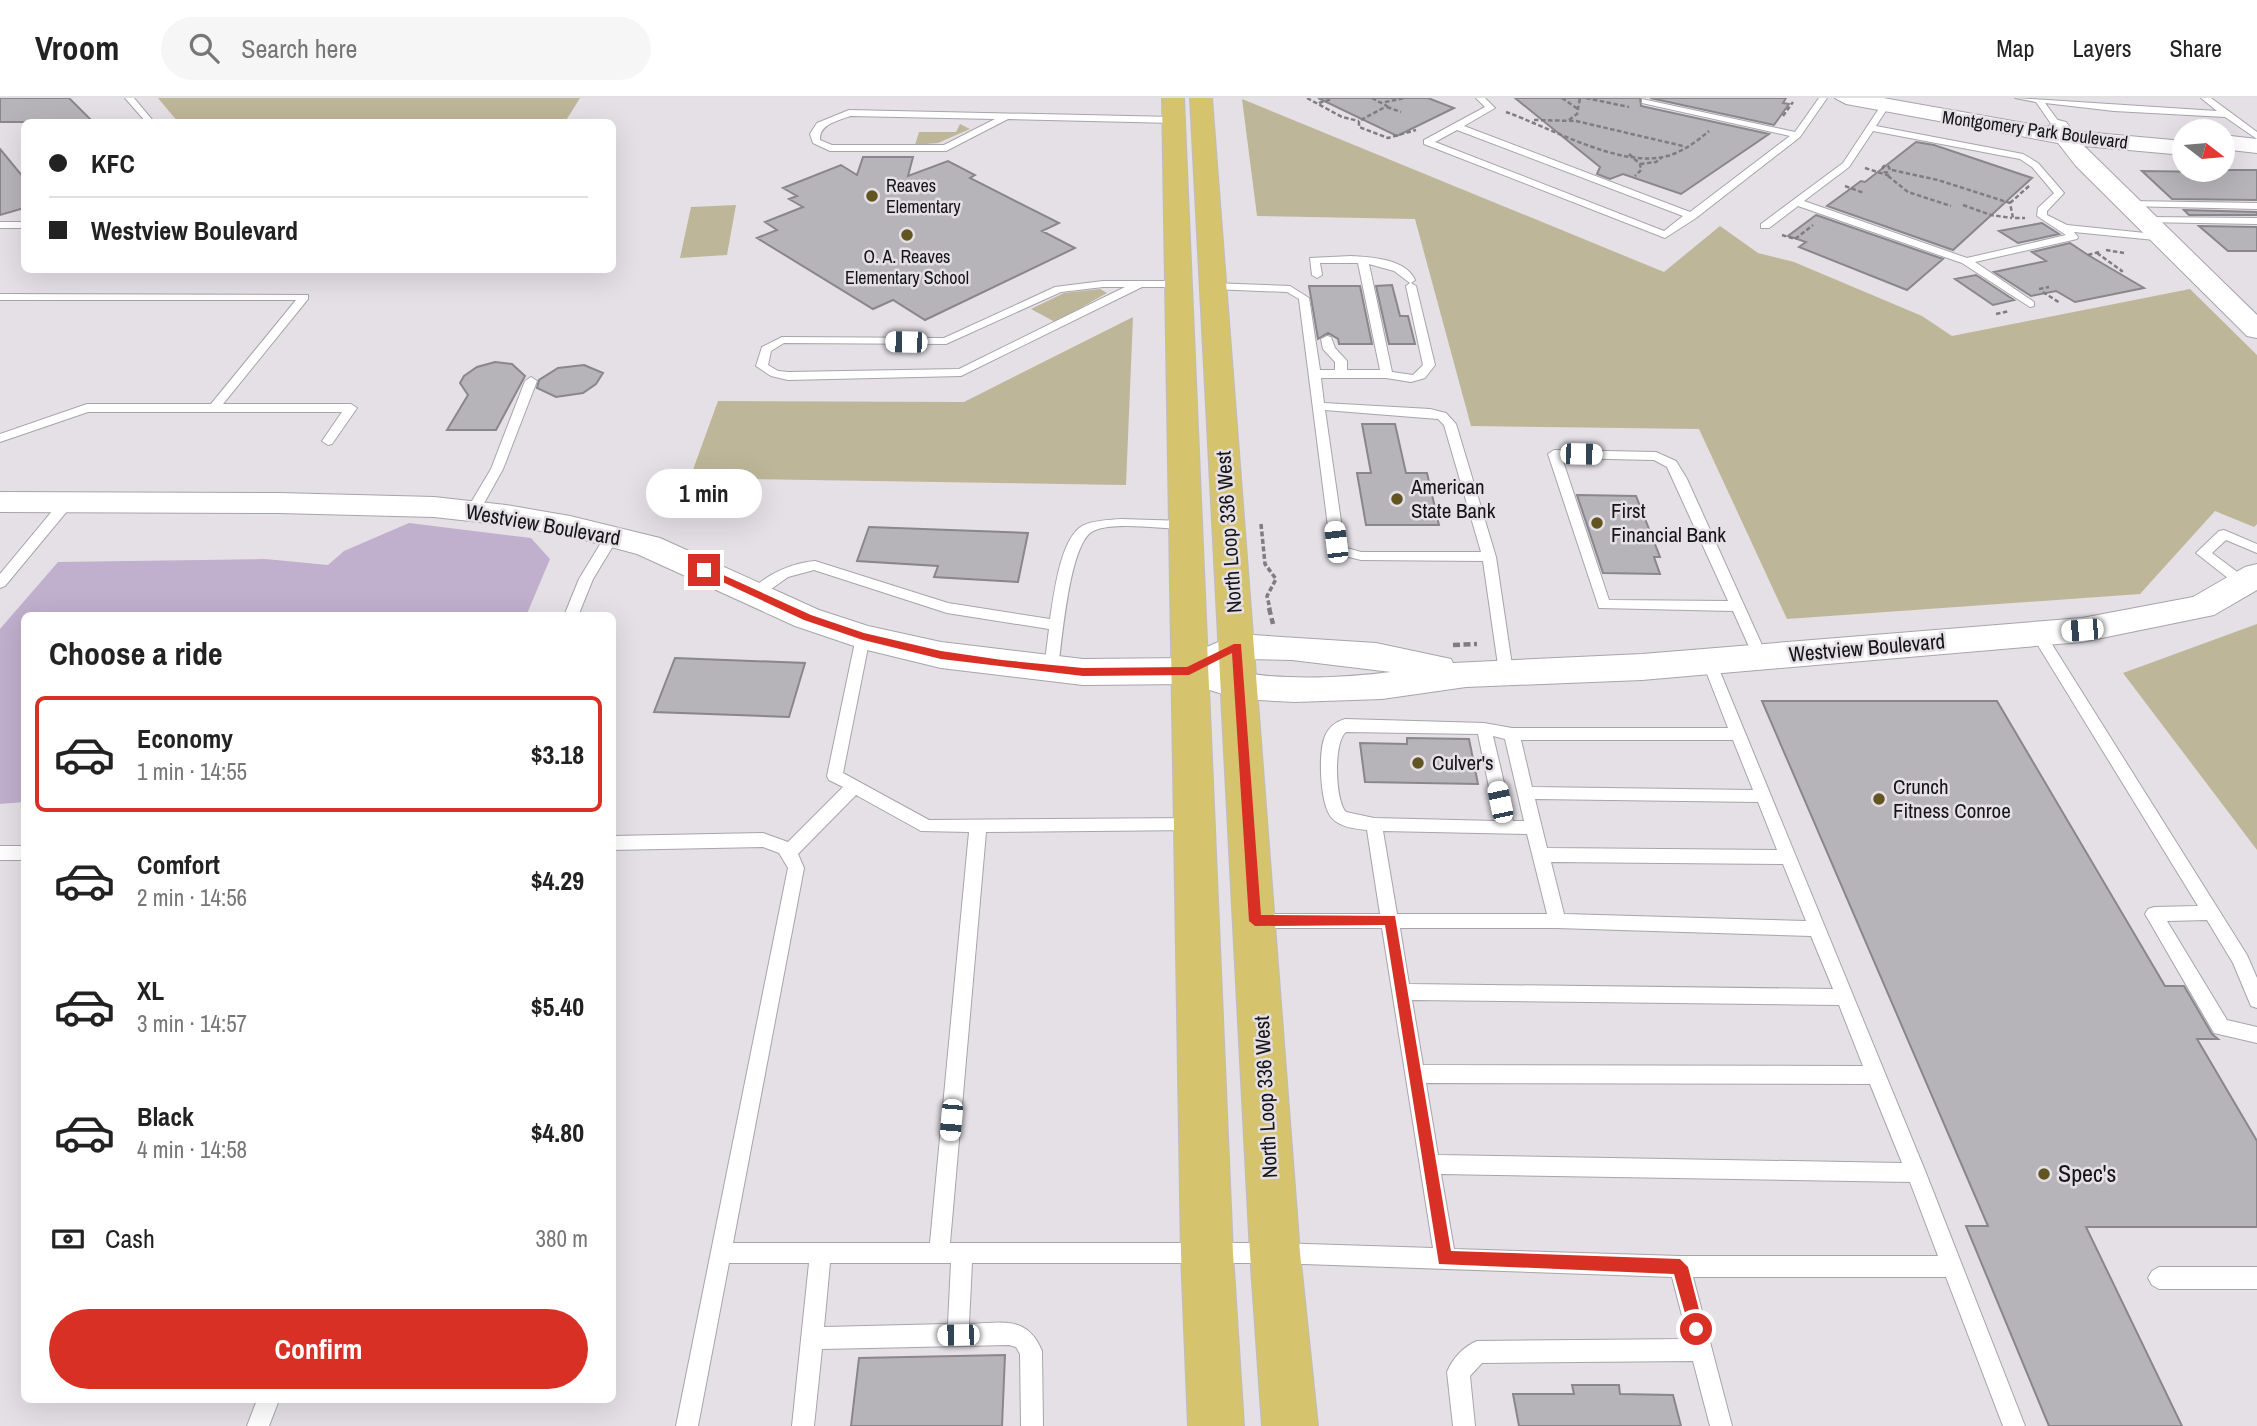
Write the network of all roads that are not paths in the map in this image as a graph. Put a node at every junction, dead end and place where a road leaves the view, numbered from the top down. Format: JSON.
{"nodes":[{"id":1,"x":129,"y":98,"type":"edge"},
{"id":2,"x":1201,"y":98,"type":"edge"},
{"id":3,"x":1480,"y":98,"type":"edge"},
{"id":4,"x":1823,"y":98,"type":"edge"},
{"id":5,"x":1846,"y":98,"type":"edge"},
{"id":6,"x":2018,"y":98,"type":"edge"},
{"id":7,"x":2206,"y":98,"type":"edge"},
{"id":8,"x":1640,"y":100,"type":"edge"},
{"id":9,"x":2039,"y":101,"type":"junction"},
{"id":10,"x":1884,"y":102,"type":"edge"},
{"id":11,"x":1173,"y":109,"type":"edge"},
{"id":12,"x":2226,"y":114,"type":"junction"},
{"id":13,"x":1005,"y":117,"type":"junction"},
{"id":14,"x":147,"y":119,"type":"edge"},
{"id":15,"x":1456,"y":126,"type":"junction"},
{"id":16,"x":1870,"y":128,"type":"junction"},
{"id":17,"x":2061,"y":132,"type":"junction"},
{"id":18,"x":1797,"y":135,"type":"junction"},
{"id":19,"x":2257,"y":136,"type":"edge"},
{"id":20,"x":2172,"y":137,"type":"edge"},
{"id":21,"x":2235,"y":144,"type":"edge"},
{"id":22,"x":2172,"y":146,"type":"edge"},
{"id":23,"x":2257,"y":147,"type":"edge"},
{"id":24,"x":2235,"y":148,"type":"edge"},
{"id":25,"x":1796,"y":202,"type":"junction"},
{"id":26,"x":2257,"y":206,"type":"edge"},
{"id":27,"x":2137,"y":212,"type":"junction"},
{"id":28,"x":1692,"y":216,"type":"junction"},
{"id":29,"x":2257,"y":221,"type":"edge"},
{"id":30,"x":0,"y":225,"type":"edge"},
{"id":31,"x":21,"y":225,"type":"edge"},
{"id":32,"x":1765,"y":226,"type":"dead end"},
{"id":33,"x":2065,"y":228,"type":"junction"},
{"id":34,"x":2165,"y":238,"type":"junction"},
{"id":35,"x":1363,"y":261,"type":"junction"},
{"id":36,"x":1966,"y":261,"type":"junction"},
{"id":37,"x":1317,"y":275,"type":"dead end"},
{"id":38,"x":1178,"y":284,"type":"junction"},
{"id":39,"x":1138,"y":285,"type":"junction"},
{"id":40,"x":1212,"y":286,"type":"junction"},
{"id":41,"x":0,"y":297,"type":"edge"},
{"id":42,"x":2030,"y":304,"type":"dead end"},
{"id":43,"x":2257,"y":330,"type":"edge"},
{"id":44,"x":1327,"y":339,"type":"dead end"},
{"id":45,"x":1314,"y":374,"type":"junction"},
{"id":46,"x":1341,"y":374,"type":"junction"},
{"id":47,"x":1387,"y":374,"type":"junction"},
{"id":48,"x":531,"y":381,"type":"dead end"},
{"id":49,"x":1318,"y":406,"type":"junction"},
{"id":50,"x":214,"y":408,"type":"junction"},
{"id":51,"x":0,"y":438,"type":"edge"},
{"id":52,"x":328,"y":441,"type":"dead end"},
{"id":53,"x":68,"y":501,"type":"junction"},
{"id":54,"x":0,"y":502,"type":"edge"},
{"id":55,"x":473,"y":511,"type":"junction"},
{"id":56,"x":1185,"y":526,"type":"junction"},
{"id":57,"x":612,"y":536,"type":"junction"},
{"id":58,"x":2257,"y":549,"type":"edge"},
{"id":59,"x":1489,"y":557,"type":"junction"},
{"id":60,"x":2250,"y":579,"type":"edge"},
{"id":61,"x":0,"y":583,"type":"edge"},
{"id":62,"x":755,"y":594,"type":"junction"},
{"id":63,"x":1737,"y":606,"type":"junction"},
{"id":64,"x":573,"y":612,"type":"edge"},
{"id":65,"x":1058,"y":625,"type":"junction"},
{"id":66,"x":2038,"y":634,"type":"junction"},
{"id":67,"x":863,"y":637,"type":"junction"},
{"id":68,"x":1237,"y":646,"type":"junction"},
{"id":69,"x":1760,"y":656,"type":"junction"},
{"id":70,"x":1471,"y":659,"type":"junction"},
{"id":71,"x":1709,"y":661,"type":"junction"},
{"id":72,"x":1051,"y":669,"type":"junction"},
{"id":73,"x":1189,"y":671,"type":"junction"},
{"id":74,"x":1506,"y":672,"type":"junction"},
{"id":75,"x":1240,"y":686,"type":"junction"},
{"id":76,"x":1484,"y":729,"type":"junction"},
{"id":77,"x":1512,"y":734,"type":"junction"},
{"id":78,"x":1738,"y":734,"type":"junction"},
{"id":79,"x":854,"y":786,"type":"junction"},
{"id":80,"x":1525,"y":793,"type":"junction"},
{"id":81,"x":1763,"y":796,"type":"junction"},
{"id":82,"x":1195,"y":824,"type":"junction"},
{"id":83,"x":1374,"y":824,"type":"junction"},
{"id":84,"x":978,"y":826,"type":"junction"},
{"id":85,"x":1506,"y":827,"type":"junction"},
{"id":86,"x":1534,"y":828,"type":"junction"},
{"id":87,"x":616,"y":843,"type":"edge"},
{"id":88,"x":790,"y":851,"type":"junction"},
{"id":89,"x":0,"y":853,"type":"edge"},
{"id":90,"x":21,"y":853,"type":"edge"},
{"id":91,"x":1541,"y":855,"type":"junction"},
{"id":92,"x":1787,"y":858,"type":"junction"},
{"id":93,"x":2212,"y":913,"type":"junction"},
{"id":94,"x":1390,"y":919,"type":"junction"},
{"id":95,"x":1255,"y":921,"type":"junction"},
{"id":96,"x":1557,"y":921,"type":"junction"},
{"id":97,"x":1816,"y":929,"type":"junction"},
{"id":98,"x":1402,"y":992,"type":"junction"},
{"id":99,"x":1843,"y":997,"type":"junction"},
{"id":100,"x":2257,"y":1000,"type":"edge"},
{"id":101,"x":2257,"y":1035,"type":"edge"},
{"id":102,"x":1415,"y":1074,"type":"junction"},
{"id":103,"x":1874,"y":1075,"type":"junction"},
{"id":104,"x":1430,"y":1164,"type":"junction"},
{"id":105,"x":1916,"y":1173,"type":"junction"},
{"id":106,"x":721,"y":1253,"type":"junction"},
{"id":107,"x":821,"y":1253,"type":"junction"},
{"id":108,"x":962,"y":1253,"type":"junction"},
{"id":109,"x":1275,"y":1253,"type":"junction"},
{"id":110,"x":939,"y":1254,"type":"junction"},
{"id":111,"x":1207,"y":1254,"type":"junction"},
{"id":112,"x":1445,"y":1259,"type":"junction"},
{"id":113,"x":1951,"y":1266,"type":"junction"},
{"id":114,"x":1680,"y":1267,"type":"junction"},
{"id":115,"x":2158,"y":1278,"type":"dead end"},
{"id":116,"x":2257,"y":1278,"type":"edge"},
{"id":117,"x":958,"y":1335,"type":"junction"},
{"id":118,"x":812,"y":1338,"type":"junction"},
{"id":119,"x":1701,"y":1350,"type":"junction"},
{"id":120,"x":267,"y":1403,"type":"edge"},
{"id":121,"x":258,"y":1426,"type":"edge"},
{"id":122,"x":687,"y":1426,"type":"edge"},
{"id":123,"x":803,"y":1426,"type":"edge"},
{"id":124,"x":1032,"y":1426,"type":"edge"},
{"id":125,"x":1216,"y":1426,"type":"edge"},
{"id":126,"x":1290,"y":1426,"type":"edge"},
{"id":127,"x":1464,"y":1426,"type":"edge"},
{"id":128,"x":1721,"y":1426,"type":"edge"},
{"id":129,"x":2014,"y":1426,"type":"edge"}],
"edges":[{"from":1,"to":14,"type":"lane"},
{"from":2,"to":40,"type":"main road","name":"North Loop 336 West"},
{"from":3,"to":15,"type":"lane"},
{"from":4,"to":18,"type":"lane"},
{"from":5,"to":10,"type":"street","name":"Montgomery Park Boulevard"},
{"from":6,"to":9,"type":"lane"},
{"from":7,"to":12,"type":"lane"},
{"from":8,"to":18,"type":"lane"},
{"from":9,"to":12,"type":"lane"},
{"from":9,"to":17,"type":"lane"},
{"from":10,"to":16,"type":"lane"},
{"from":10,"to":17,"type":"street","name":"Montgomery Park Boulevard"},
{"from":11,"to":13,"type":"lane"},
{"from":11,"to":38,"type":"main road","name":"North Loop 336 West"},
{"from":12,"to":19,"type":"lane"},
{"from":13,"to":13,"type":"lane"},
{"from":15,"to":28,"type":"lane"},
{"from":15,"to":28,"type":"lane"},
{"from":16,"to":25,"type":"lane"},
{"from":16,"to":33,"type":"lane"},
{"from":17,"to":20,"type":"street","name":"Montgomery Park Boulevard"},
{"from":17,"to":22,"type":"street","name":"Montgomery Park Boulevard"},
{"from":17,"to":27,"type":"street"},
{"from":18,"to":28,"type":"lane"},
{"from":21,"to":23,"type":"street"},
{"from":23,"to":24,"type":"street"},
{"from":25,"to":32,"type":"lane"},
{"from":25,"to":36,"type":"lane"},
{"from":26,"to":27,"type":"lane"},
{"from":27,"to":29,"type":"lane"},
{"from":27,"to":34,"type":"street"},
{"from":30,"to":31,"type":"lane"},
{"from":33,"to":34,"type":"lane"},
{"from":33,"to":36,"type":"lane"},
{"from":34,"to":43,"type":"street"},
{"from":35,"to":37,"type":"lane"},
{"from":35,"to":47,"type":"lane"},
{"from":35,"to":47,"type":"lane"},
{"from":36,"to":42,"type":"lane"},
{"from":38,"to":39,"type":"lane"},
{"from":38,"to":40,"type":"main road"},
{"from":38,"to":56,"type":"main road","name":"North Loop 336 West"},
{"from":39,"to":39,"type":"lane"},
{"from":40,"to":45,"type":"lane"},
{"from":40,"to":68,"type":"main road","name":"North Loop 336 West"},
{"from":41,"to":50,"type":"lane"},
{"from":44,"to":46,"type":"lane"},
{"from":45,"to":46,"type":"lane"},
{"from":45,"to":49,"type":"lane"},
{"from":46,"to":47,"type":"lane"},
{"from":48,"to":55,"type":"lane"},
{"from":49,"to":59,"type":"lane"},
{"from":49,"to":59,"type":"lane"},
{"from":50,"to":51,"type":"lane"},
{"from":50,"to":52,"type":"lane"},
{"from":53,"to":54,"type":"street","name":"Westview Boulevard"},
{"from":53,"to":55,"type":"street","name":"Westview Boulevard"},
{"from":53,"to":61,"type":"lane"},
{"from":55,"to":57,"type":"street","name":"Westview Boulevard"},
{"from":56,"to":65,"type":"lane"},
{"from":56,"to":73,"type":"main road","name":"North Loop 336 West"},
{"from":57,"to":62,"type":"street","name":"Westview Boulevard"},
{"from":57,"to":64,"type":"lane"},
{"from":58,"to":60,"type":"lane"},
{"from":59,"to":74,"type":"lane"},
{"from":60,"to":66,"type":"street","name":"Westview Boulevard"},
{"from":62,"to":65,"type":"lane"},
{"from":62,"to":67,"type":"street","name":"Westview Boulevard"},
{"from":63,"to":63,"type":"lane"},
{"from":63,"to":69,"type":"lane"},
{"from":65,"to":72,"type":"lane"},
{"from":66,"to":69,"type":"street","name":"Westview Boulevard"},
{"from":66,"to":93,"type":"lane"},
{"from":67,"to":72,"type":"street","name":"Westview Boulevard"},
{"from":67,"to":79,"type":"lane"},
{"from":68,"to":70,"type":"street","name":"Westview Boulevard"},
{"from":68,"to":73,"type":"street","name":"Westview Boulevard"},
{"from":68,"to":75,"type":"main road","name":"North Loop 336 West"},
{"from":69,"to":71,"type":"street","name":"Westview Boulevard"},
{"from":70,"to":74,"type":"street","name":"Westview Boulevard"},
{"from":70,"to":75,"type":"street","name":"Westview Boulevard"},
{"from":71,"to":74,"type":"street","name":"Westview Boulevard"},
{"from":71,"to":78,"type":"lane"},
{"from":72,"to":73,"type":"street","name":"Westview Boulevard"},
{"from":73,"to":75,"type":"street","name":"Westview Boulevard"},
{"from":73,"to":82,"type":"main road","name":"North Loop 336 West"},
{"from":75,"to":95,"type":"main road","name":"North Loop 336 West"},
{"from":76,"to":77,"type":"lane"},
{"from":76,"to":83,"type":"lane"},
{"from":76,"to":85,"type":"lane"},
{"from":77,"to":78,"type":"lane"},
{"from":77,"to":80,"type":"lane"},
{"from":78,"to":81,"type":"lane"},
{"from":79,"to":84,"type":"lane"},
{"from":79,"to":88,"type":"lane"},
{"from":80,"to":81,"type":"lane"},
{"from":80,"to":86,"type":"lane"},
{"from":81,"to":92,"type":"lane"},
{"from":82,"to":84,"type":"lane"},
{"from":82,"to":111,"type":"main road","name":"North Loop 336 West"},
{"from":83,"to":85,"type":"lane"},
{"from":83,"to":94,"type":"lane"},
{"from":84,"to":110,"type":"lane"},
{"from":85,"to":86,"type":"lane"},
{"from":86,"to":91,"type":"lane"},
{"from":87,"to":88,"type":"lane"},
{"from":88,"to":106,"type":"lane"},
{"from":89,"to":90,"type":"lane"},
{"from":91,"to":92,"type":"lane"},
{"from":91,"to":96,"type":"lane"},
{"from":92,"to":97,"type":"lane"},
{"from":93,"to":100,"type":"lane"},
{"from":93,"to":101,"type":"lane"},
{"from":94,"to":95,"type":"lane"},
{"from":94,"to":96,"type":"lane"},
{"from":94,"to":98,"type":"lane"},
{"from":95,"to":109,"type":"main road","name":"North Loop 336 West"},
{"from":96,"to":97,"type":"lane"},
{"from":97,"to":99,"type":"lane"},
{"from":98,"to":99,"type":"lane"},
{"from":98,"to":102,"type":"lane"},
{"from":99,"to":103,"type":"lane"},
{"from":102,"to":103,"type":"lane"},
{"from":102,"to":104,"type":"lane"},
{"from":103,"to":105,"type":"lane"},
{"from":104,"to":105,"type":"lane"},
{"from":104,"to":112,"type":"lane"},
{"from":105,"to":113,"type":"lane"},
{"from":106,"to":107,"type":"lane"},
{"from":106,"to":122,"type":"lane"},
{"from":107,"to":110,"type":"lane"},
{"from":107,"to":118,"type":"lane"},
{"from":108,"to":110,"type":"lane"},
{"from":108,"to":111,"type":"lane"},
{"from":108,"to":117,"type":"lane"},
{"from":109,"to":111,"type":"lane"},
{"from":109,"to":112,"type":"lane"},
{"from":109,"to":126,"type":"main road","name":"North Loop 336 West"},
{"from":111,"to":125,"type":"main road","name":"North Loop 336 West"},
{"from":112,"to":114,"type":"lane"},
{"from":113,"to":114,"type":"lane"},
{"from":113,"to":129,"type":"lane"},
{"from":114,"to":119,"type":"lane"},
{"from":115,"to":116,"type":"lane"},
{"from":117,"to":118,"type":"lane"},
{"from":117,"to":124,"type":"lane"},
{"from":118,"to":123,"type":"lane"},
{"from":119,"to":127,"type":"lane"},
{"from":119,"to":128,"type":"lane"},
{"from":120,"to":121,"type":"lane"}]}
